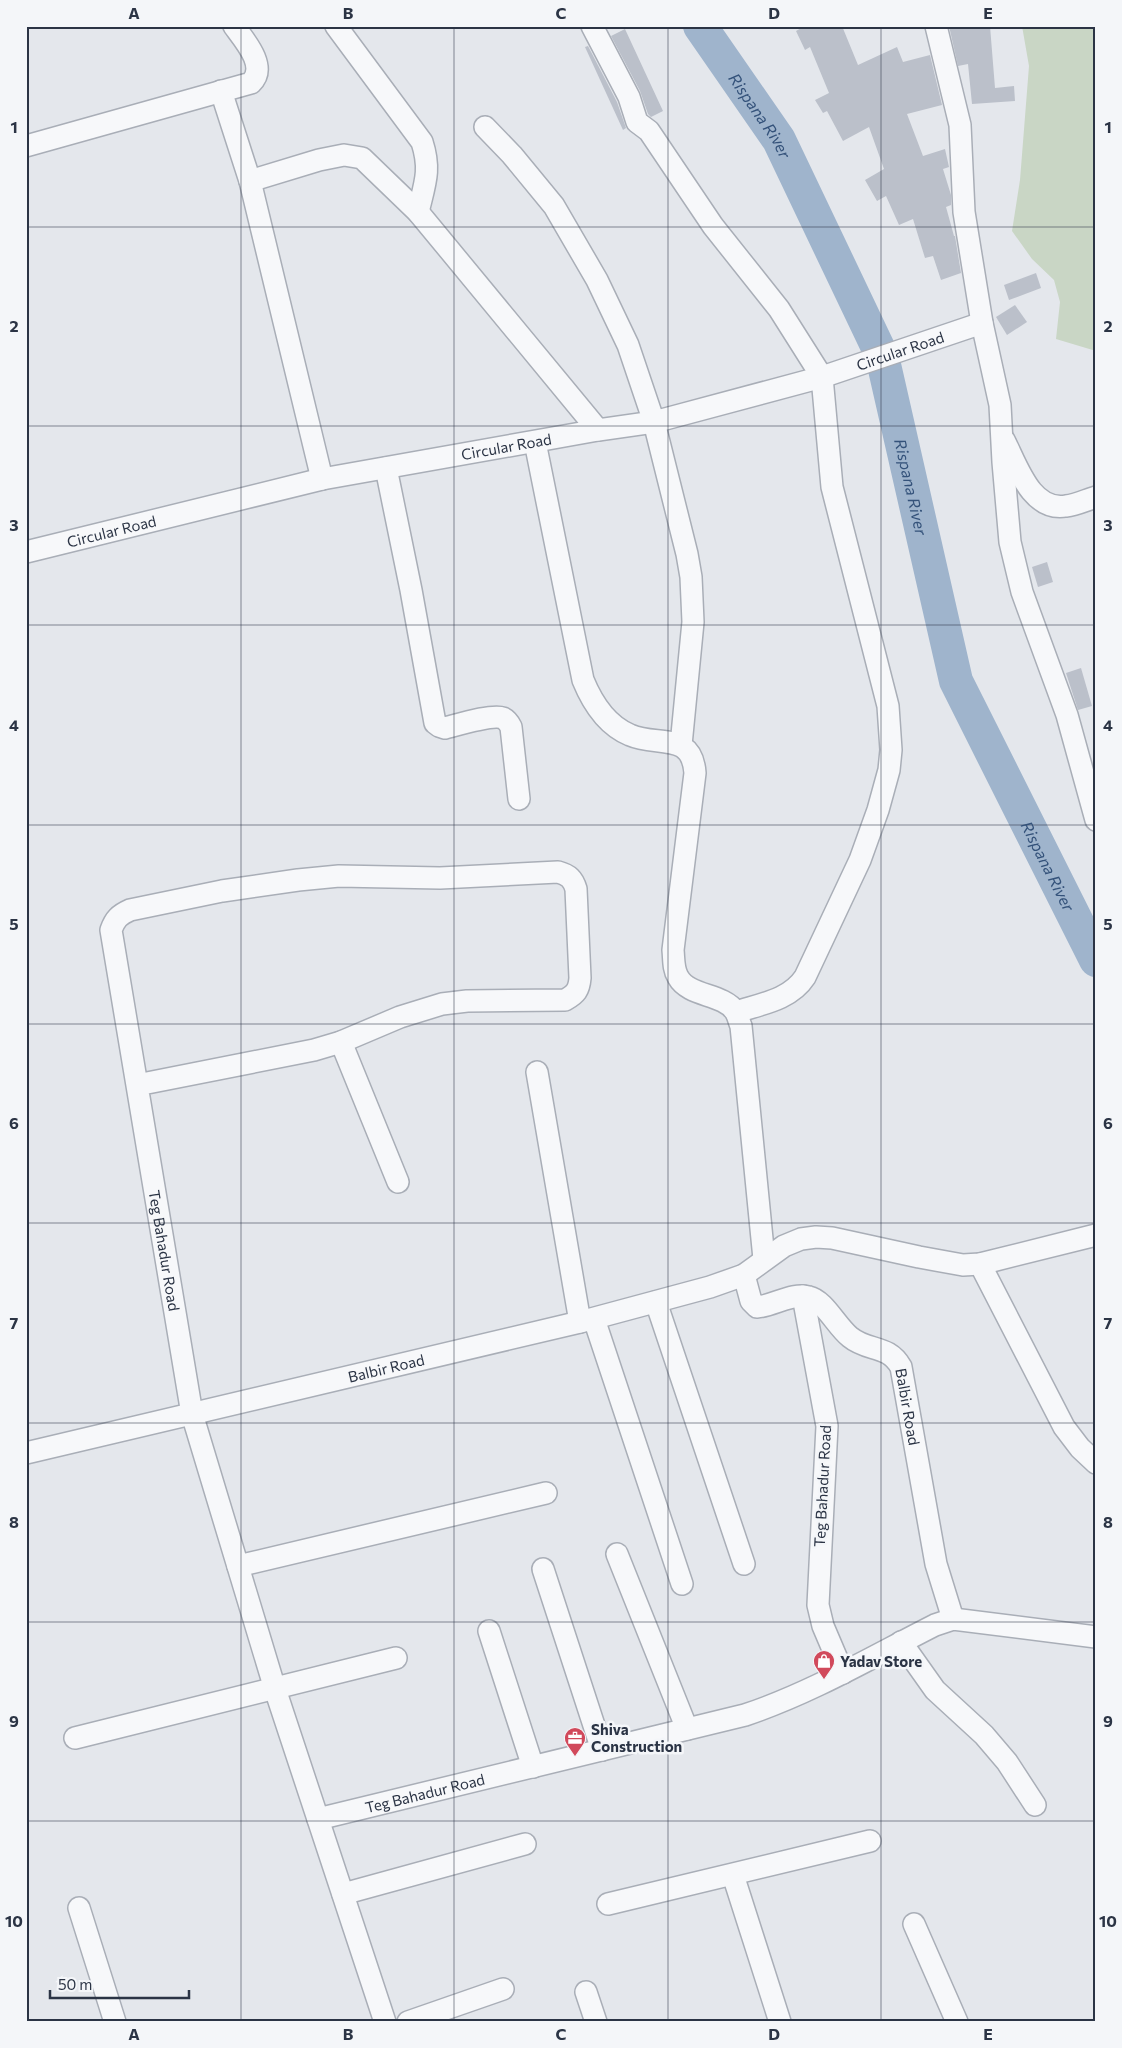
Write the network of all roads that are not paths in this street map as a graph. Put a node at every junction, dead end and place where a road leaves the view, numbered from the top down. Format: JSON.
{"nodes":[{"id":1,"x":234,"y":26,"type":"edge"},
{"id":2,"x":336,"y":26,"type":"edge"},
{"id":3,"x":592,"y":26,"type":"edge"},
{"id":4,"x":936,"y":26,"type":"edge"},
{"id":5,"x":221,"y":91,"type":"junction"},
{"id":6,"x":485,"y":127,"type":"dead end"},
{"id":7,"x":26,"y":146,"type":"edge"},
{"id":8,"x":250,"y":181,"type":"junction"},
{"id":9,"x":418,"y":212,"type":"junction"},
{"id":10,"x":982,"y":323,"type":"junction"},
{"id":11,"x":822,"y":377,"type":"junction"},
{"id":12,"x":654,"y":422,"type":"junction"},
{"id":13,"x":598,"y":430,"type":"junction"},
{"id":14,"x":1002,"y":435,"type":"junction"},
{"id":15,"x":535,"y":442,"type":"junction"},
{"id":16,"x":386,"y":468,"type":"junction"},
{"id":17,"x":322,"y":479,"type":"junction"},
{"id":18,"x":1096,"y":497,"type":"edge"},
{"id":19,"x":26,"y":552,"type":"edge"},
{"id":20,"x":681,"y":745,"type":"junction"},
{"id":21,"x":519,"y":799,"type":"dead end"},
{"id":22,"x":1096,"y":820,"type":"edge"},
{"id":23,"x":736,"y":1012,"type":"junction"},
{"id":24,"x":340,"y":1042,"type":"junction"},
{"id":25,"x":537,"y":1072,"type":"dead end"},
{"id":26,"x":137,"y":1085,"type":"junction"},
{"id":27,"x":398,"y":1182,"type":"dead end"},
{"id":28,"x":1096,"y":1235,"type":"edge"},
{"id":29,"x":764,"y":1259,"type":"junction"},
{"id":30,"x":980,"y":1264,"type":"junction"},
{"id":31,"x":744,"y":1274,"type":"junction"},
{"id":32,"x":803,"y":1296,"type":"junction"},
{"id":33,"x":656,"y":1302,"type":"junction"},
{"id":34,"x":587,"y":1320,"type":"junction"},
{"id":35,"x":192,"y":1414,"type":"junction"},
{"id":36,"x":26,"y":1453,"type":"edge"},
{"id":37,"x":1096,"y":1463,"type":"edge"},
{"id":38,"x":546,"y":1493,"type":"dead end"},
{"id":39,"x":617,"y":1554,"type":"dead end"},
{"id":40,"x":744,"y":1564,"type":"dead end"},
{"id":41,"x":238,"y":1566,"type":"junction"},
{"id":42,"x":543,"y":1570,"type":"dead end"},
{"id":43,"x":682,"y":1584,"type":"dead end"},
{"id":44,"x":953,"y":1619,"type":"junction"},
{"id":45,"x":489,"y":1631,"type":"dead end"},
{"id":46,"x":901,"y":1642,"type":"junction"},
{"id":47,"x":1094,"y":1642,"type":"edge"},
{"id":48,"x":396,"y":1658,"type":"dead end"},
{"id":49,"x":843,"y":1673,"type":"junction"},
{"id":50,"x":275,"y":1689,"type":"junction"},
{"id":51,"x":687,"y":1729,"type":"junction"},
{"id":52,"x":75,"y":1738,"type":"dead end"},
{"id":53,"x":602,"y":1750,"type":"junction"},
{"id":54,"x":533,"y":1767,"type":"junction"},
{"id":55,"x":1036,"y":1805,"type":"dead end"},
{"id":56,"x":318,"y":1819,"type":"junction"},
{"id":57,"x":870,"y":1841,"type":"dead end"},
{"id":58,"x":525,"y":1844,"type":"dead end"},
{"id":59,"x":734,"y":1874,"type":"junction"},
{"id":60,"x":343,"y":1894,"type":"junction"},
{"id":61,"x":608,"y":1904,"type":"dead end"},
{"id":62,"x":79,"y":1908,"type":"dead end"},
{"id":63,"x":914,"y":1924,"type":"dead end"},
{"id":64,"x":503,"y":1989,"type":"dead end"},
{"id":65,"x":586,"y":1992,"type":"dead end"},
{"id":66,"x":115,"y":2022,"type":"edge"},
{"id":67,"x":385,"y":2022,"type":"edge"},
{"id":68,"x":408,"y":2022,"type":"edge"},
{"id":69,"x":596,"y":2022,"type":"edge"},
{"id":70,"x":780,"y":2022,"type":"edge"},
{"id":71,"x":957,"y":2022,"type":"edge"}],
"edges":[{"from":1,"to":5,"type":"street"},
{"from":2,"to":9,"type":"street"},
{"from":3,"to":11,"type":"street"},
{"from":4,"to":10,"type":"street"},
{"from":5,"to":7,"type":"street"},
{"from":5,"to":8,"type":"street"},
{"from":6,"to":12,"type":"street"},
{"from":8,"to":9,"type":"street"},
{"from":8,"to":17,"type":"street"},
{"from":9,"to":13,"type":"street"},
{"from":10,"to":11,"type":"street","name":"Circular Road"},
{"from":10,"to":14,"type":"street"},
{"from":11,"to":12,"type":"street","name":"Circular Road"},
{"from":11,"to":23,"type":"street"},
{"from":12,"to":13,"type":"street","name":"Circular Road"},
{"from":12,"to":20,"type":"street"},
{"from":13,"to":15,"type":"street","name":"Circular Road"},
{"from":14,"to":18,"type":"street"},
{"from":14,"to":22,"type":"street"},
{"from":15,"to":16,"type":"street","name":"Circular Road"},
{"from":15,"to":20,"type":"street"},
{"from":16,"to":17,"type":"street","name":"Circular Road"},
{"from":16,"to":21,"type":"street"},
{"from":17,"to":19,"type":"street","name":"Circular Road"},
{"from":20,"to":23,"type":"street"},
{"from":23,"to":29,"type":"street"},
{"from":24,"to":26,"type":"street"},
{"from":24,"to":26,"type":"street","name":"Teg Bahadur Road"},
{"from":24,"to":27,"type":"street"},
{"from":25,"to":34,"type":"street"},
{"from":26,"to":35,"type":"street","name":"Teg Bahadur Road"},
{"from":28,"to":30,"type":"street","name":"Balbir Road"},
{"from":29,"to":30,"type":"street","name":"Balbir Road"},
{"from":29,"to":31,"type":"street","name":"Balbir Road"},
{"from":30,"to":37,"type":"street"},
{"from":31,"to":32,"type":"street"},
{"from":31,"to":33,"type":"street","name":"Balbir Road"},
{"from":32,"to":44,"type":"street","name":"Balbir Road"},
{"from":32,"to":49,"type":"street","name":"Teg Bahadur Road"},
{"from":33,"to":34,"type":"street","name":"Balbir Road"},
{"from":33,"to":40,"type":"street"},
{"from":34,"to":35,"type":"street","name":"Balbir Road"},
{"from":34,"to":43,"type":"street"},
{"from":35,"to":36,"type":"street","name":"Balbir Road"},
{"from":35,"to":41,"type":"street","name":"Teg Bahadur Road"},
{"from":38,"to":41,"type":"street"},
{"from":39,"to":51,"type":"street"},
{"from":41,"to":50,"type":"street","name":"Teg Bahadur Road"},
{"from":42,"to":53,"type":"street"},
{"from":44,"to":46,"type":"street","name":"Teg Bahadur Road"},
{"from":44,"to":47,"type":"street","name":"Teg Bahadur Road"},
{"from":45,"to":54,"type":"street"},
{"from":46,"to":49,"type":"street","name":"Teg Bahadur Road"},
{"from":46,"to":55,"type":"street"},
{"from":48,"to":50,"type":"street"},
{"from":49,"to":51,"type":"street","name":"Teg Bahadur Road"},
{"from":50,"to":52,"type":"street"},
{"from":50,"to":56,"type":"street","name":"Teg Bahadur Road"},
{"from":51,"to":53,"type":"street","name":"Teg Bahadur Road"},
{"from":53,"to":54,"type":"street","name":"Teg Bahadur Road"},
{"from":54,"to":56,"type":"street","name":"Teg Bahadur Road"},
{"from":56,"to":60,"type":"street","name":"Teg Bahadur Road"},
{"from":57,"to":59,"type":"street"},
{"from":58,"to":60,"type":"street"},
{"from":59,"to":61,"type":"street"},
{"from":59,"to":70,"type":"street"},
{"from":60,"to":67,"type":"street","name":"Teg Bahadur Road"},
{"from":62,"to":66,"type":"street"},
{"from":63,"to":71,"type":"street"},
{"from":64,"to":68,"type":"street"},
{"from":65,"to":69,"type":"street"}]}
